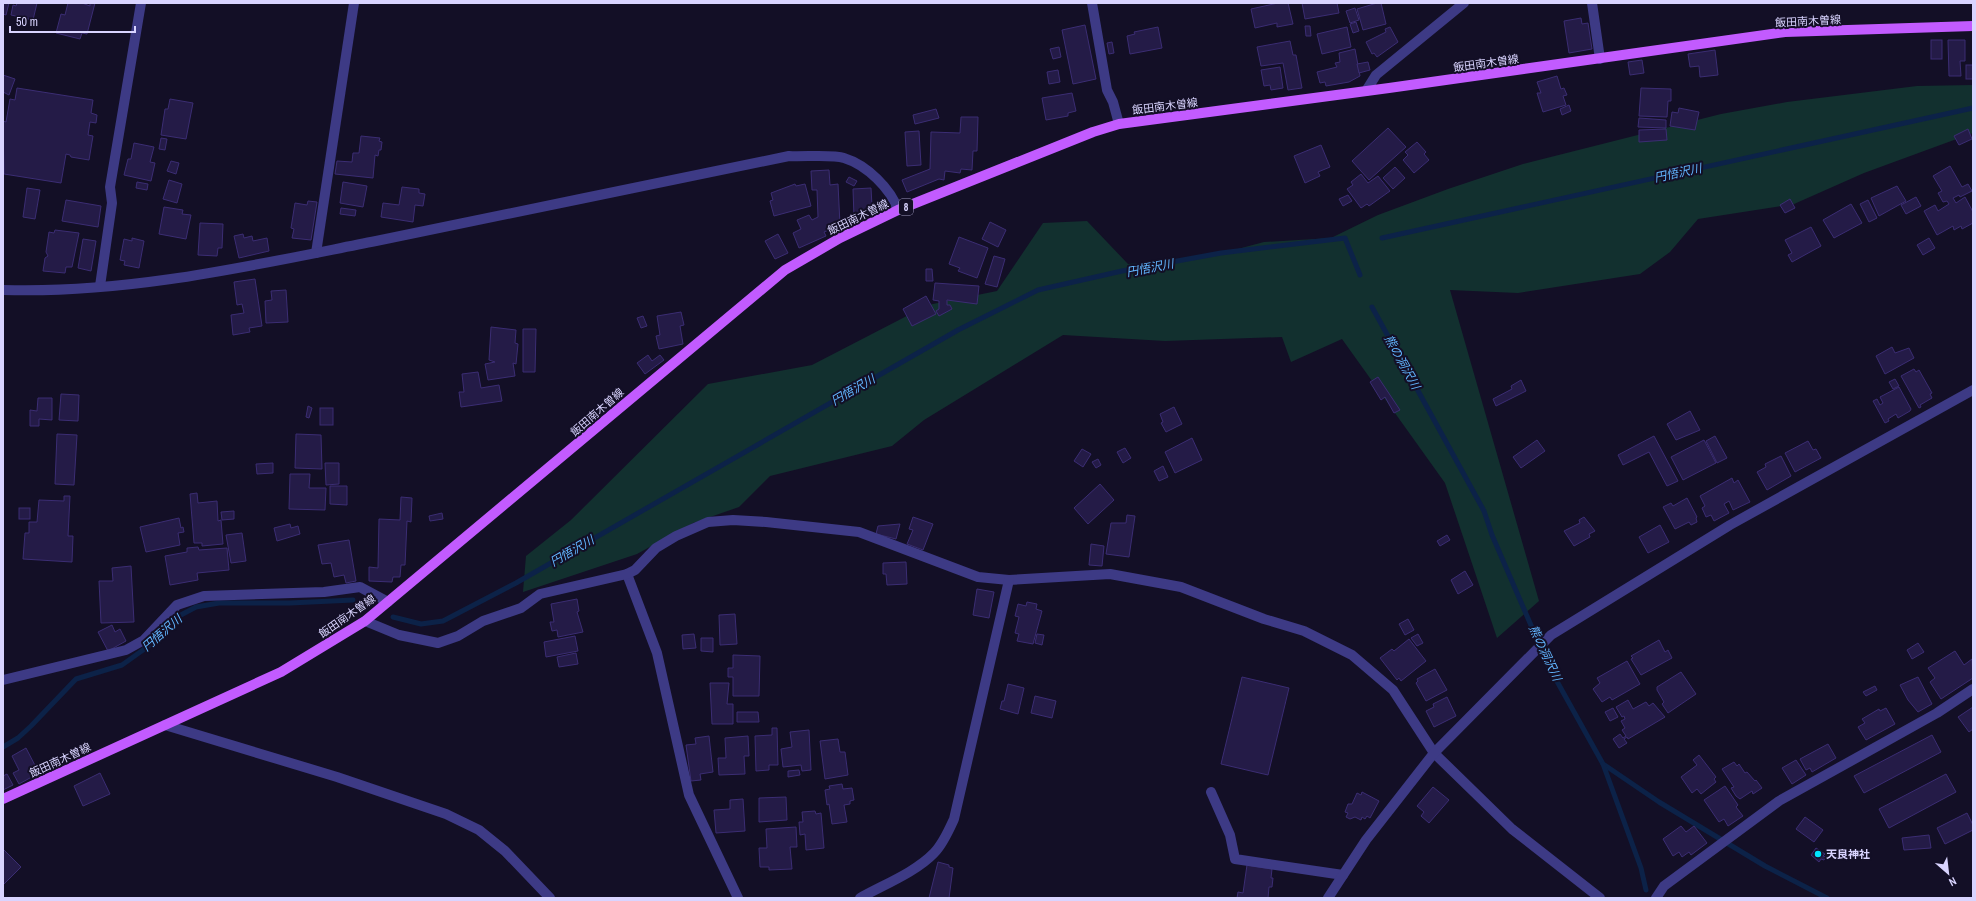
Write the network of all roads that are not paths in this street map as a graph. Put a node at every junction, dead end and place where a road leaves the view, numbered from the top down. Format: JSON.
{"nodes":[{"id":1,"x":141,"y":3,"type":"edge"},
{"id":2,"x":354,"y":3,"type":"edge"},
{"id":3,"x":1092,"y":3,"type":"edge"},
{"id":4,"x":1464,"y":3,"type":"edge"},
{"id":5,"x":1592,"y":3,"type":"edge"},
{"id":6,"x":1973,"y":26,"type":"edge"},
{"id":7,"x":1600,"y":59,"type":"junction"},
{"id":8,"x":1366,"y":91,"type":"junction"},
{"id":9,"x":1119,"y":124,"type":"junction"},
{"id":10,"x":898,"y":210,"type":"junction"},
{"id":11,"x":316,"y":253,"type":"junction"},
{"id":12,"x":100,"y":286,"type":"junction"},
{"id":13,"x":3,"y":290,"type":"edge"},
{"id":14,"x":1973,"y":390,"type":"edge"},
{"id":15,"x":627,"y":574,"type":"junction"},
{"id":16,"x":1009,"y":580,"type":"junction"},
{"id":17,"x":388,"y":602,"type":"junction"},
{"id":18,"x":364,"y":621,"type":"junction"},
{"id":19,"x":3,"y":680,"type":"edge"},
{"id":20,"x":1973,"y":689,"type":"edge"},
{"id":21,"x":165,"y":725,"type":"junction"},
{"id":22,"x":1434,"y":753,"type":"junction"},
{"id":23,"x":1211,"y":792,"type":"dead end"},
{"id":24,"x":3,"y":799,"type":"edge"},
{"id":25,"x":1343,"y":876,"type":"junction"},
{"id":26,"x":550,"y":898,"type":"edge"},
{"id":27,"x":738,"y":898,"type":"edge"},
{"id":28,"x":860,"y":898,"type":"edge"},
{"id":29,"x":1328,"y":898,"type":"edge"},
{"id":30,"x":1600,"y":898,"type":"edge"},
{"id":31,"x":1656,"y":898,"type":"edge"}],
"edges":[{"from":1,"to":12,"type":"street"},
{"from":2,"to":11,"type":"street"},
{"from":3,"to":9,"type":"street"},
{"from":4,"to":8,"type":"street"},
{"from":5,"to":7,"type":"street"},
{"from":6,"to":7,"type":"main road","name":"飯田南木曽線","number":"8"},
{"from":7,"to":8,"type":"main road","name":"飯田南木曽線","number":"8"},
{"from":8,"to":9,"type":"main road","name":"飯田南木曽線","number":"8"},
{"from":9,"to":10,"type":"main road","name":"飯田南木曽線","number":"8"},
{"from":10,"to":11,"type":"street"},
{"from":10,"to":17,"type":"main road","name":"飯田南木曽線","number":"8"},
{"from":11,"to":12,"type":"street"},
{"from":12,"to":13,"type":"street"},
{"from":14,"to":22,"type":"street"},
{"from":15,"to":16,"type":"street"},
{"from":15,"to":18,"type":"street"},
{"from":15,"to":27,"type":"street"},
{"from":16,"to":22,"type":"street"},
{"from":16,"to":28,"type":"street"},
{"from":17,"to":18,"type":"main road","name":"飯田南木曽線","number":"8"},
{"from":17,"to":19,"type":"street"},
{"from":18,"to":21,"type":"main road","name":"飯田南木曽線","number":"8"},
{"from":20,"to":31,"type":"street"},
{"from":21,"to":24,"type":"main road","name":"飯田南木曽線","number":"8"},
{"from":21,"to":26,"type":"street"},
{"from":22,"to":25,"type":"street"},
{"from":22,"to":30,"type":"street"},
{"from":23,"to":25,"type":"street"},
{"from":25,"to":29,"type":"street"}]}
